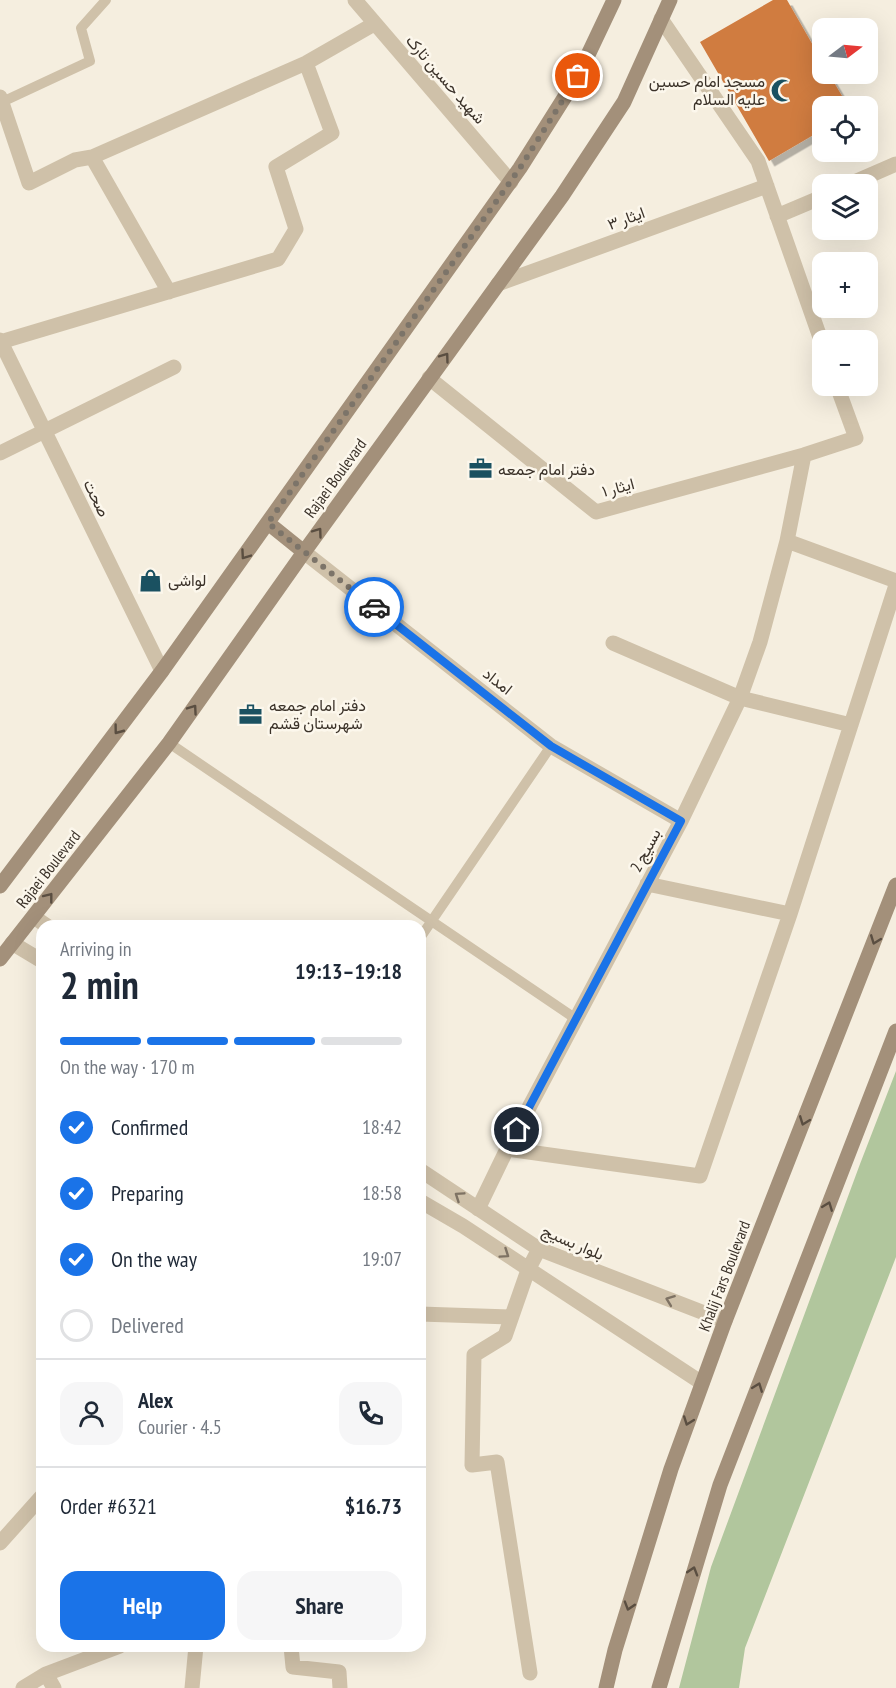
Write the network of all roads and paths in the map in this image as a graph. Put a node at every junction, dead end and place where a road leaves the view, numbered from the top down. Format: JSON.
{"nodes":[{"id":1,"x":106,"y":0,"type":"edge"},
{"id":2,"x":355,"y":0,"type":"edge"},
{"id":3,"x":614,"y":0,"type":"edge"},
{"id":4,"x":670,"y":0,"type":"edge"},
{"id":5,"x":661,"y":19,"type":"junction"},
{"id":6,"x":374,"y":24,"type":"junction"},
{"id":7,"x":306,"y":63,"type":"junction"},
{"id":8,"x":1,"y":101,"type":"edge"},
{"id":9,"x":92,"y":157,"type":"junction"},
{"id":10,"x":896,"y":164,"type":"edge"},
{"id":11,"x":873,"y":174,"type":"edge"},
{"id":12,"x":511,"y":182,"type":"junction"},
{"id":13,"x":767,"y":186,"type":"junction"},
{"id":14,"x":812,"y":201,"type":"edge"},
{"id":15,"x":777,"y":216,"type":"junction"},
{"id":16,"x":498,"y":284,"type":"junction"},
{"id":17,"x":169,"y":292,"type":"junction"},
{"id":18,"x":817,"y":330,"type":"edge"},
{"id":19,"x":0,"y":341,"type":"edge"},
{"id":20,"x":174,"y":367,"type":"dead end"},
{"id":21,"x":429,"y":378,"type":"junction"},
{"id":22,"x":840,"y":396,"type":"edge"},
{"id":23,"x":45,"y":431,"type":"junction"},
{"id":24,"x":0,"y":453,"type":"edge"},
{"id":25,"x":804,"y":455,"type":"junction"},
{"id":26,"x":268,"y":523,"type":"junction"},
{"id":27,"x":787,"y":541,"type":"junction"},
{"id":28,"x":304,"y":552,"type":"junction"},
{"id":29,"x":896,"y":583,"type":"edge"},
{"id":30,"x":613,"y":643,"type":"dead end"},
{"id":31,"x":162,"y":671,"type":"junction"},
{"id":32,"x":740,"y":698,"type":"junction"},
{"id":33,"x":851,"y":725,"type":"junction"},
{"id":34,"x":169,"y":743,"type":"junction"},
{"id":35,"x":551,"y":746,"type":"junction"},
{"id":36,"x":681,"y":821,"type":"junction"},
{"id":37,"x":647,"y":884,"type":"junction"},
{"id":38,"x":896,"y":885,"type":"edge"},
{"id":39,"x":0,"y":886,"type":"edge"},
{"id":40,"x":790,"y":914,"type":"junction"},
{"id":41,"x":34,"y":917,"type":"junction"},
{"id":42,"x":38,"y":920,"type":"edge"},
{"id":43,"x":431,"y":920,"type":"junction"},
{"id":44,"x":426,"y":928,"type":"edge"},
{"id":45,"x":12,"y":943,"type":"junction"},
{"id":46,"x":36,"y":957,"type":"edge"},
{"id":47,"x":0,"y":959,"type":"edge"},
{"id":48,"x":576,"y":1019,"type":"junction"},
{"id":49,"x":896,"y":1032,"type":"edge"},
{"id":50,"x":507,"y":1149,"type":"junction"},
{"id":51,"x":426,"y":1177,"type":"edge"},
{"id":52,"x":426,"y":1204,"type":"edge"},
{"id":53,"x":478,"y":1209,"type":"junction"},
{"id":54,"x":538,"y":1250,"type":"junction"},
{"id":55,"x":528,"y":1270,"type":"junction"},
{"id":56,"x":426,"y":1314,"type":"edge"},
{"id":57,"x":512,"y":1317,"type":"junction"},
{"id":58,"x":725,"y":1321,"type":"junction"},
{"id":59,"x":702,"y":1383,"type":"junction"},
{"id":60,"x":36,"y":1503,"type":"edge"},
{"id":61,"x":0,"y":1543,"type":"edge"},
{"id":62,"x":108,"y":1652,"type":"edge"},
{"id":63,"x":195,"y":1652,"type":"edge"},
{"id":64,"x":292,"y":1652,"type":"edge"},
{"id":65,"x":530,"y":1673,"type":"dead end"},
{"id":66,"x":50,"y":1681,"type":"edge"},
{"id":67,"x":23,"y":1688,"type":"edge"},
{"id":68,"x":192,"y":1688,"type":"edge"},
{"id":69,"x":340,"y":1688,"type":"edge"},
{"id":70,"x":606,"y":1688,"type":"edge"},
{"id":71,"x":659,"y":1688,"type":"edge"}],
"edges":[{"from":1,"to":8,"type":"lane"},
{"from":2,"to":6,"type":"street","name":"شهید حسین تارک"},
{"from":3,"to":12,"type":"main road","name":"Rajaei Boulevard"},
{"from":4,"to":5,"type":"main road","name":"Rajaei Boulevard"},
{"from":5,"to":13,"type":"street"},
{"from":5,"to":16,"type":"main road","name":"Rajaei Boulevard"},
{"from":6,"to":7,"type":"street"},
{"from":6,"to":12,"type":"street","name":"شهید حسین تارک"},
{"from":7,"to":9,"type":"street"},
{"from":7,"to":17,"type":"street"},
{"from":8,"to":9,"type":"street"},
{"from":9,"to":17,"type":"street"},
{"from":10,"to":11,"type":"street"},
{"from":12,"to":26,"type":"main road","name":"Rajaei Boulevard"},
{"from":13,"to":15,"type":"street"},
{"from":13,"to":16,"type":"street","name":"ایثار ۳"},
{"from":14,"to":15,"type":"street"},
{"from":15,"to":18,"type":"street"},
{"from":21,"to":16,"type":"main road","name":"Rajaei Boulevard","one_way":true},
{"from":17,"to":19,"type":"street"},
{"from":19,"to":23,"type":"street","name":"صحت"},
{"from":20,"to":23,"type":"street"},
{"from":21,"to":25,"type":"street","name":"ایثار ۱"},
{"from":28,"to":21,"type":"main road","name":"Rajaei Boulevard","one_way":true},
{"from":22,"to":25,"type":"street","name":"ایثار ۱"},
{"from":23,"to":24,"type":"street"},
{"from":23,"to":31,"type":"street","name":"صحت"},
{"from":25,"to":27,"type":"street","name":"بسیج 2"},
{"from":26,"to":28,"type":"main road"},
{"from":26,"to":31,"type":"main road","name":"Rajaei Boulevard","one_way":true},
{"from":27,"to":29,"type":"street"},
{"from":27,"to":32,"type":"street","name":"بسیج 2"},
{"from":34,"to":28,"type":"main road","name":"Rajaei Boulevard","one_way":true},
{"from":28,"to":35,"type":"street","name":"امداد"},
{"from":29,"to":33,"type":"street"},
{"from":30,"to":32,"type":"street"},
{"from":31,"to":39,"type":"main road","name":"Rajaei Boulevard","one_way":true},
{"from":32,"to":33,"type":"street"},
{"from":32,"to":36,"type":"street","name":"بسیج 2"},
{"from":33,"to":40,"type":"street"},
{"from":41,"to":34,"type":"main road","name":"Rajaei Boulevard","one_way":true},
{"from":34,"to":43,"type":"lane"},
{"from":35,"to":36,"type":"street","name":"امداد"},
{"from":35,"to":43,"type":"lane"},
{"from":36,"to":37,"type":"street","name":"بسیج 2"},
{"from":37,"to":40,"type":"street"},
{"from":37,"to":48,"type":"street","name":"بسیج 2"},
{"from":38,"to":58,"type":"main road","name":"Khalij Fars Boulevard","one_way":true},
{"from":40,"to":50,"type":"street"},
{"from":41,"to":42,"type":"street"},
{"from":41,"to":45,"type":"main road","name":"Rajaei Boulevard"},
{"from":43,"to":44,"type":"lane"},
{"from":43,"to":48,"type":"lane"},
{"from":45,"to":46,"type":"street"},
{"from":45,"to":47,"type":"main road","name":"Rajaei Boulevard"},
{"from":48,"to":50,"type":"street","name":"بسیج 2"},
{"from":71,"to":49,"type":"main road","one_way":true},
{"from":50,"to":53,"type":"street","name":"بسیج 2"},
{"from":53,"to":51,"type":"street","name":"بلوار بسیج","one_way":true},
{"from":52,"to":55,"type":"street","one_way":true},
{"from":53,"to":54,"type":"street","name":"بلوار بسیج"},
{"from":54,"to":55,"type":"street"},
{"from":58,"to":54,"type":"street","name":"بلوار بسیج","one_way":true},
{"from":55,"to":57,"type":"street"},
{"from":55,"to":59,"type":"street"},
{"from":56,"to":57,"type":"street"},
{"from":57,"to":65,"type":"street"},
{"from":58,"to":59,"type":"main road","name":"Khalij Fars Boulevard"},
{"from":59,"to":70,"type":"main road","name":"Khalij Fars Boulevard","one_way":true},
{"from":60,"to":61,"type":"street"},
{"from":62,"to":66,"type":"street"},
{"from":63,"to":68,"type":"street"},
{"from":64,"to":69,"type":"street"},
{"from":66,"to":67,"type":"street"}]}
